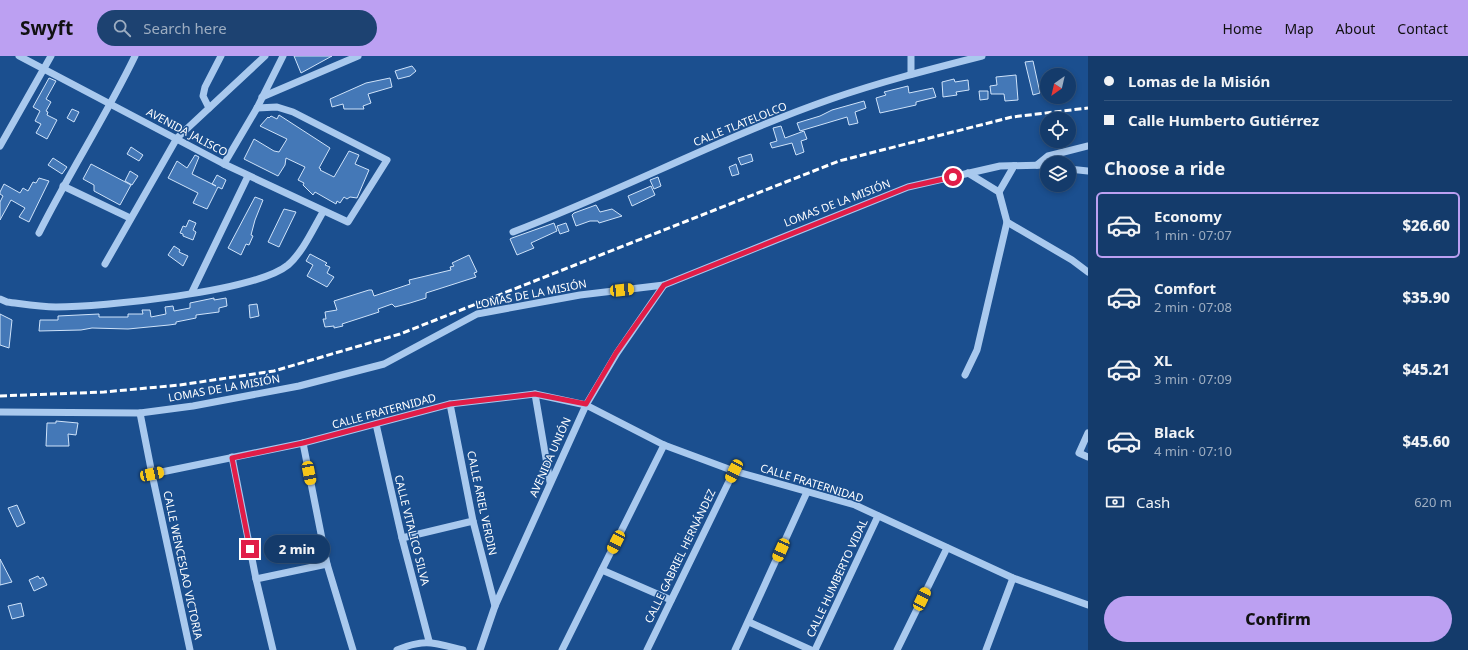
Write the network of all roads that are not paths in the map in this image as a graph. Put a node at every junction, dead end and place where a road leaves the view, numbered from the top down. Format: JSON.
{"nodes":[{"id":1,"x":19,"y":56,"type":"edge"},
{"id":2,"x":51,"y":56,"type":"edge"},
{"id":3,"x":135,"y":56,"type":"edge"},
{"id":4,"x":221,"y":56,"type":"edge"},
{"id":5,"x":265,"y":56,"type":"edge"},
{"id":6,"x":283,"y":56,"type":"edge"},
{"id":7,"x":358,"y":56,"type":"edge"},
{"id":8,"x":911,"y":56,"type":"edge"},
{"id":9,"x":982,"y":56,"type":"edge"},
{"id":10,"x":44,"y":69,"type":"junction"},
{"id":11,"x":912,"y":74,"type":"junction"},
{"id":12,"x":262,"y":97,"type":"junction"},
{"id":13,"x":112,"y":104,"type":"junction"},
{"id":14,"x":209,"y":108,"type":"junction"},
{"id":15,"x":257,"y":108,"type":"junction"},
{"id":16,"x":3,"y":135,"type":"edge"},
{"id":17,"x":177,"y":138,"type":"junction"},
{"id":18,"x":0,"y":146,"type":"edge"},
{"id":19,"x":1088,"y":146,"type":"edge"},
{"id":20,"x":224,"y":164,"type":"junction"},
{"id":21,"x":1037,"y":165,"type":"joint"},
{"id":22,"x":1014,"y":166,"type":"junction"},
{"id":23,"x":1076,"y":170,"type":"edge"},
{"id":24,"x":1088,"y":172,"type":"edge"},
{"id":25,"x":968,"y":173,"type":"junction"},
{"id":26,"x":248,"y":176,"type":"junction"},
{"id":27,"x":63,"y":186,"type":"junction"},
{"id":28,"x":999,"y":192,"type":"junction"},
{"id":29,"x":323,"y":212,"type":"junction"},
{"id":30,"x":130,"y":218,"type":"junction"},
{"id":31,"x":1007,"y":222,"type":"junction"},
{"id":32,"x":513,"y":232,"type":"dead end"},
{"id":33,"x":39,"y":233,"type":"dead end"},
{"id":34,"x":105,"y":264,"type":"dead end"},
{"id":35,"x":1088,"y":272,"type":"edge"},
{"id":36,"x":664,"y":285,"type":"junction"},
{"id":37,"x":192,"y":292,"type":"junction"},
{"id":38,"x":0,"y":299,"type":"edge"},
{"id":39,"x":965,"y":375,"type":"dead end"},
{"id":40,"x":535,"y":394,"type":"junction"},
{"id":41,"x":450,"y":404,"type":"junction"},
{"id":42,"x":586,"y":404,"type":"junction"},
{"id":43,"x":0,"y":412,"type":"edge"},
{"id":44,"x":140,"y":413,"type":"junction"},
{"id":45,"x":376,"y":424,"type":"junction"},
{"id":46,"x":1088,"y":433,"type":"edge"},
{"id":47,"x":303,"y":443,"type":"junction"},
{"id":48,"x":664,"y":445,"type":"junction"},
{"id":49,"x":1088,"y":457,"type":"edge"},
{"id":50,"x":232,"y":458,"type":"junction"},
{"id":51,"x":734,"y":471,"type":"junction"},
{"id":52,"x":152,"y":474,"type":"junction"},
{"id":53,"x":550,"y":482,"type":"junction"},
{"id":54,"x":807,"y":492,"type":"junction"},
{"id":55,"x":878,"y":516,"type":"junction"},
{"id":56,"x":473,"y":521,"type":"junction"},
{"id":57,"x":402,"y":538,"type":"junction"},
{"id":58,"x":948,"y":548,"type":"junction"},
{"id":59,"x":327,"y":564,"type":"junction"},
{"id":60,"x":602,"y":570,"type":"junction"},
{"id":61,"x":1013,"y":578,"type":"junction"},
{"id":62,"x":256,"y":580,"type":"junction"},
{"id":63,"x":671,"y":600,"type":"junction"},
{"id":64,"x":1088,"y":605,"type":"edge"},
{"id":65,"x":495,"y":606,"type":"junction"},
{"id":66,"x":748,"y":622,"type":"junction"},
{"id":67,"x":429,"y":641,"type":"junction"},
{"id":68,"x":190,"y":650,"type":"edge"},
{"id":69,"x":273,"y":650,"type":"edge"},
{"id":70,"x":353,"y":650,"type":"edge"},
{"id":71,"x":397,"y":650,"type":"edge"},
{"id":72,"x":463,"y":650,"type":"edge"},
{"id":73,"x":480,"y":650,"type":"edge"},
{"id":74,"x":562,"y":650,"type":"edge"},
{"id":75,"x":647,"y":650,"type":"edge"},
{"id":76,"x":735,"y":650,"type":"edge"},
{"id":77,"x":810,"y":650,"type":"edge"},
{"id":78,"x":815,"y":650,"type":"edge"},
{"id":79,"x":897,"y":650,"type":"edge"},
{"id":80,"x":986,"y":650,"type":"edge"}],
"edges":[{"from":1,"to":10,"type":"street","name":"AVENIDA JALISCO"},
{"from":2,"to":10,"type":"street"},
{"from":3,"to":13,"type":"street"},
{"from":4,"to":14,"type":"street"},
{"from":5,"to":14,"type":"street"},
{"from":6,"to":12,"type":"street"},
{"from":7,"to":12,"type":"street"},
{"from":8,"to":11,"type":"street"},
{"from":9,"to":11,"type":"street","name":"CALLE TLATELOLCO"},
{"from":10,"to":13,"type":"street","name":"AVENIDA JALISCO"},
{"from":10,"to":16,"type":"street"},
{"from":11,"to":32,"type":"street","name":"CALLE TLATELOLCO"},
{"from":12,"to":15,"type":"street"},
{"from":13,"to":17,"type":"street","name":"AVENIDA JALISCO"},
{"from":13,"to":27,"type":"street"},
{"from":14,"to":17,"type":"street"},
{"from":15,"to":20,"type":"street"},
{"from":15,"to":29,"type":"street","name":"AVENIDA JALISCO"},
{"from":16,"to":18,"type":"street"},
{"from":17,"to":20,"type":"street","name":"AVENIDA JALISCO"},
{"from":17,"to":30,"type":"street"},
{"from":19,"to":21,"type":"street","name":"LOMAS DE LA MISIÓN"},
{"from":20,"to":26,"type":"street","name":"AVENIDA JALISCO"},
{"from":21,"to":22,"type":"street","name":"LOMAS DE LA MISIÓN"},
{"from":22,"to":25,"type":"street","name":"LOMAS DE LA MISIÓN"},
{"from":22,"to":28,"type":"street"},
{"from":23,"to":24,"type":"street"},
{"from":25,"to":28,"type":"street"},
{"from":25,"to":36,"type":"street","name":"LOMAS DE LA MISIÓN"},
{"from":26,"to":29,"type":"street","name":"AVENIDA JALISCO"},
{"from":26,"to":37,"type":"street"},
{"from":27,"to":30,"type":"street"},
{"from":27,"to":33,"type":"street"},
{"from":28,"to":31,"type":"street"},
{"from":29,"to":37,"type":"street"},
{"from":30,"to":34,"type":"street"},
{"from":31,"to":35,"type":"street"},
{"from":31,"to":39,"type":"street"},
{"from":36,"to":42,"type":"street","name":"AVENIDA UNIÓN"},
{"from":36,"to":44,"type":"street","name":"LOMAS DE LA MISIÓN"},
{"from":37,"to":38,"type":"street"},
{"from":40,"to":41,"type":"street","name":"CALLE FRATERNIDAD"},
{"from":40,"to":42,"type":"street","name":"CALLE FRATERNIDAD"},
{"from":40,"to":53,"type":"street"},
{"from":41,"to":45,"type":"street","name":"CALLE FRATERNIDAD"},
{"from":41,"to":56,"type":"street","name":"CALLE ARIEL VERDIN"},
{"from":42,"to":48,"type":"street","name":"CALLE FRATERNIDAD"},
{"from":42,"to":53,"type":"street","name":"AVENIDA UNIÓN"},
{"from":43,"to":44,"type":"street","name":"LOMAS DE LA MISIÓN"},
{"from":44,"to":52,"type":"street","name":"CALLE WENCESLAO VICTORIA"},
{"from":45,"to":47,"type":"street","name":"CALLE FRATERNIDAD"},
{"from":45,"to":57,"type":"street","name":"CALLE VITALICO SILVA"},
{"from":46,"to":49,"type":"street"},
{"from":47,"to":50,"type":"street","name":"CALLE FRATERNIDAD"},
{"from":47,"to":59,"type":"street"},
{"from":48,"to":51,"type":"street","name":"CALLE FRATERNIDAD"},
{"from":48,"to":60,"type":"street"},
{"from":50,"to":52,"type":"street","name":"CALLE FRATERNIDAD"},
{"from":50,"to":62,"type":"street"},
{"from":51,"to":54,"type":"street","name":"CALLE FRATERNIDAD"},
{"from":51,"to":63,"type":"street","name":"CALLE GABRIEL HERNÁNDEZ"},
{"from":52,"to":68,"type":"street","name":"CALLE WENCESLAO VICTORIA"},
{"from":53,"to":65,"type":"street","name":"AVENIDA UNIÓN"},
{"from":54,"to":55,"type":"street","name":"CALLE FRATERNIDAD"},
{"from":54,"to":66,"type":"street"},
{"from":55,"to":58,"type":"street","name":"CALLE FRATERNIDAD"},
{"from":55,"to":78,"type":"street","name":"CALLE HUMBERTO VIDAL"},
{"from":56,"to":57,"type":"street"},
{"from":56,"to":65,"type":"street","name":"CALLE ARIEL VERDIN"},
{"from":57,"to":67,"type":"street","name":"CALLE VITALICO SILVA"},
{"from":58,"to":61,"type":"street","name":"CALLE FRATERNIDAD"},
{"from":58,"to":79,"type":"street"},
{"from":59,"to":62,"type":"street"},
{"from":59,"to":70,"type":"street"},
{"from":60,"to":63,"type":"street"},
{"from":60,"to":74,"type":"street"},
{"from":61,"to":64,"type":"street","name":"CALLE FRATERNIDAD"},
{"from":61,"to":80,"type":"street"},
{"from":62,"to":69,"type":"street"},
{"from":63,"to":75,"type":"street","name":"CALLE GABRIEL HERNÁNDEZ"},
{"from":65,"to":73,"type":"street","name":"AVENIDA UNIÓN"},
{"from":66,"to":76,"type":"street"},
{"from":66,"to":77,"type":"street"},
{"from":67,"to":71,"type":"street"},
{"from":67,"to":72,"type":"street"}]}
